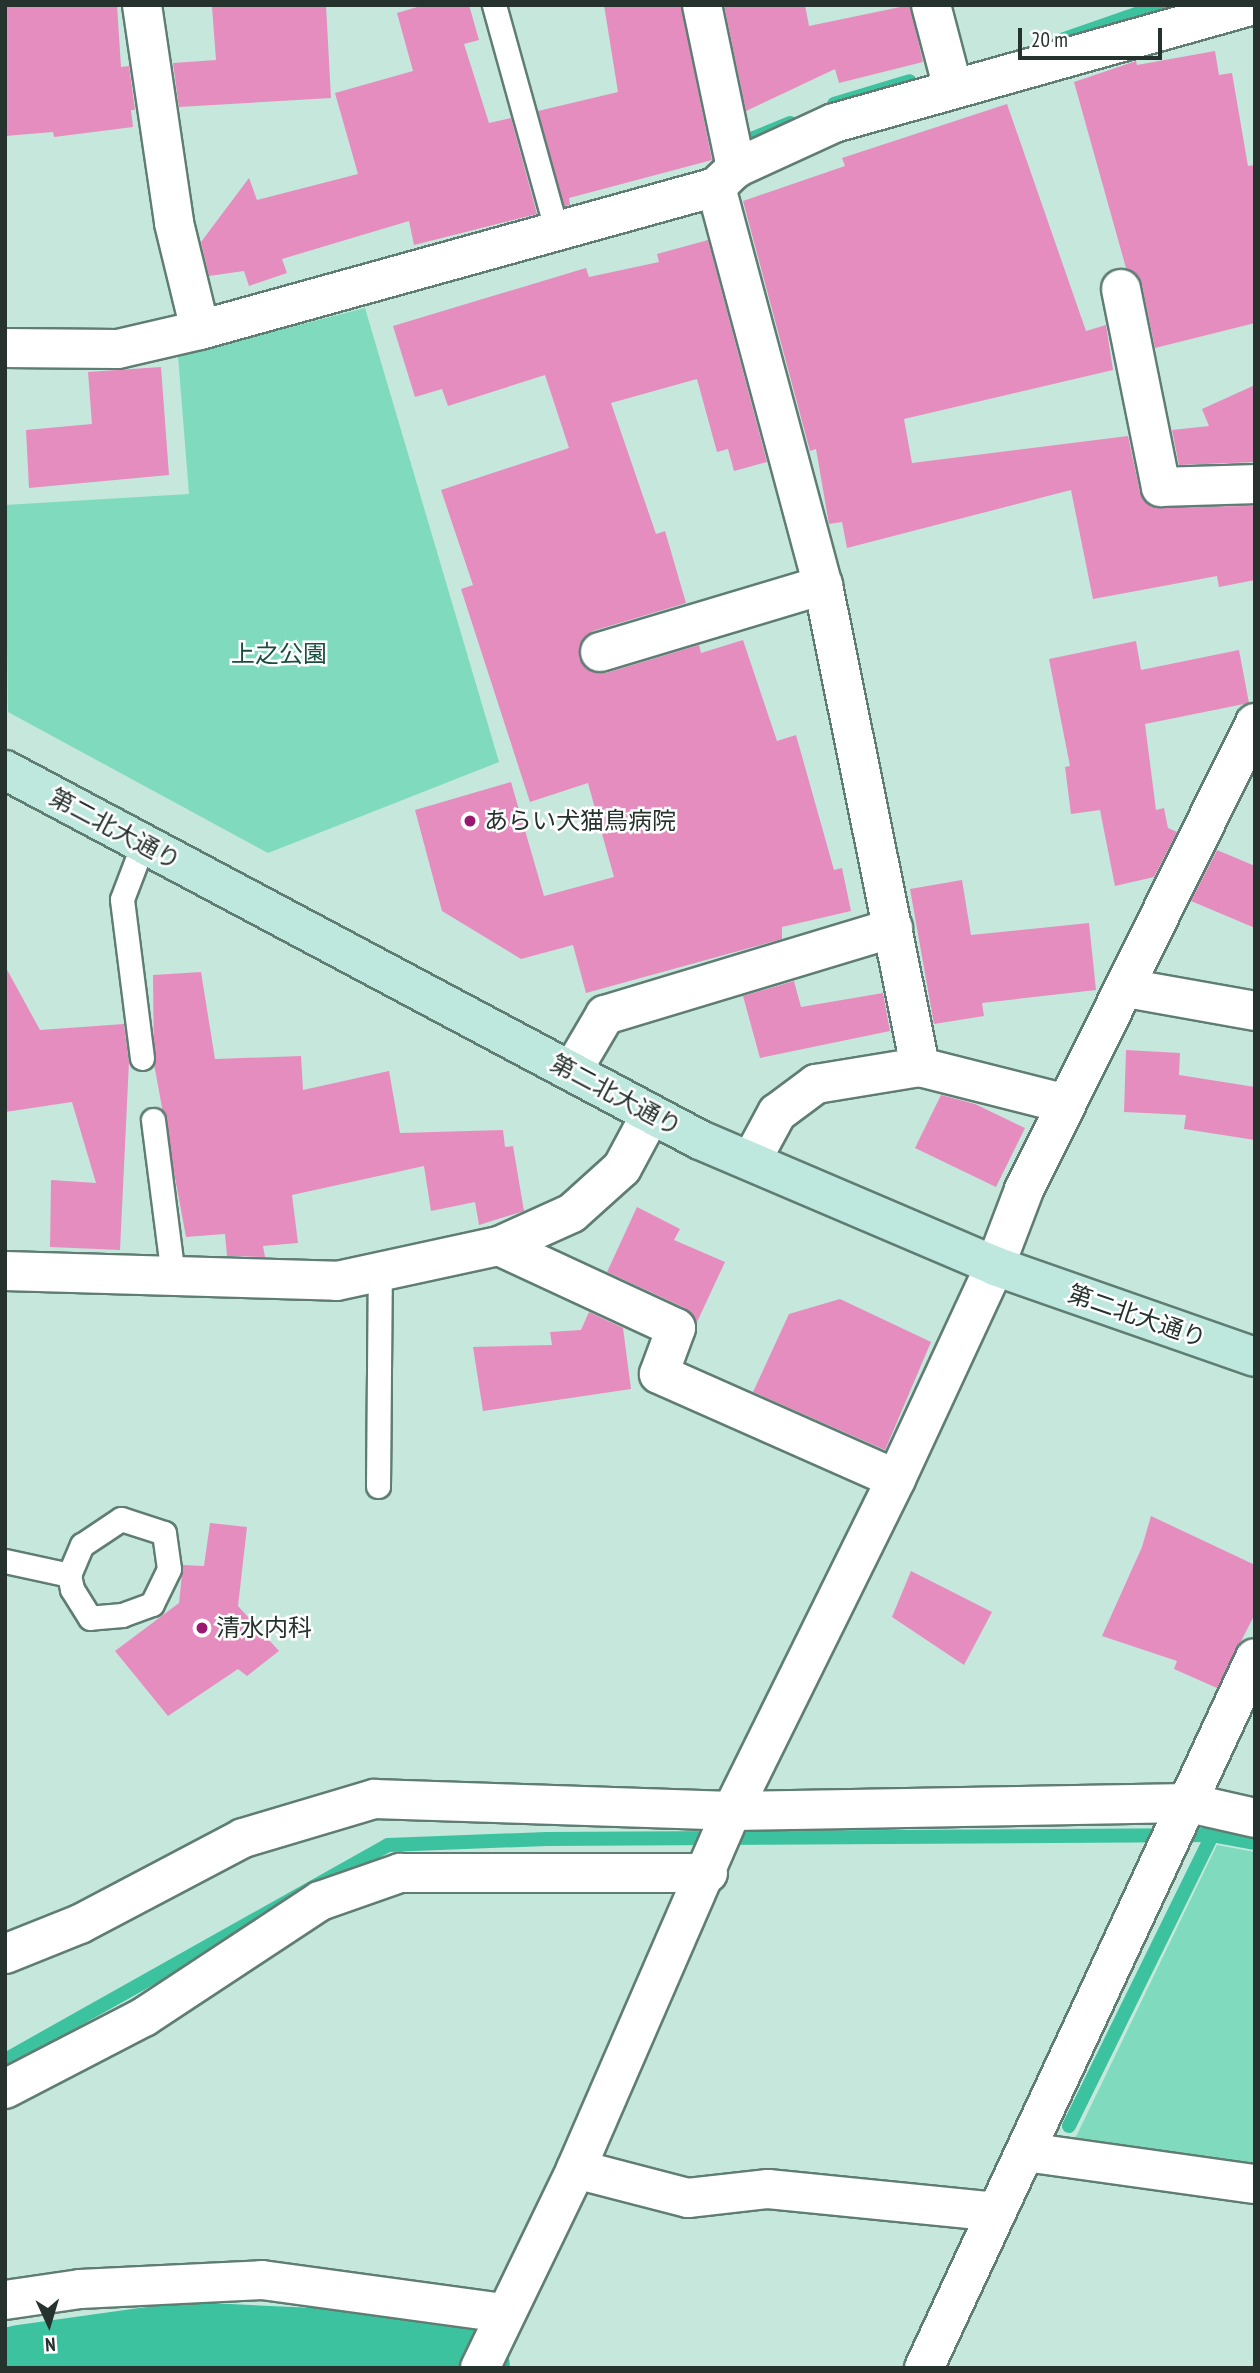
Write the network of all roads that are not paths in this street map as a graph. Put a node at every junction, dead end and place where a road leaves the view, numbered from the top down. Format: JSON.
{"nodes":[{"id":1,"x":142,"y":5,"type":"edge"},
{"id":2,"x":494,"y":5,"type":"edge"},
{"id":3,"x":702,"y":5,"type":"edge"},
{"id":4,"x":930,"y":5,"type":"edge"},
{"id":5,"x":1254,"y":5,"type":"edge"},
{"id":6,"x":953,"y":89,"type":"junction"},
{"id":7,"x":726,"y":178,"type":"junction"},
{"id":8,"x":556,"y":229,"type":"junction"},
{"id":9,"x":1121,"y":289,"type":"dead end"},
{"id":10,"x":200,"y":330,"type":"junction"},
{"id":11,"x":5,"y":348,"type":"edge"},
{"id":12,"x":1255,"y":484,"type":"edge"},
{"id":13,"x":823,"y":585,"type":"junction"},
{"id":14,"x":600,"y":652,"type":"dead end"},
{"id":15,"x":1251,"y":738,"type":"edge"},
{"id":16,"x":5,"y":770,"type":"edge"},
{"id":17,"x":143,"y":844,"type":"junction"},
{"id":18,"x":893,"y":928,"type":"junction"},
{"id":19,"x":1126,"y":988,"type":"junction"},
{"id":20,"x":1255,"y":1011,"type":"edge"},
{"id":21,"x":142,"y":1058,"type":"dead end"},
{"id":22,"x":920,"y":1067,"type":"junction"},
{"id":23,"x":572,"y":1071,"type":"junction"},
{"id":24,"x":1066,"y":1104,"type":"junction"},
{"id":25,"x":652,"y":1114,"type":"junction"},
{"id":26,"x":153,"y":1120,"type":"dead end"},
{"id":27,"x":751,"y":1161,"type":"junction"},
{"id":28,"x":499,"y":1246,"type":"junction"},
{"id":29,"x":995,"y":1265,"type":"junction"},
{"id":30,"x":5,"y":1271,"type":"edge"},
{"id":31,"x":380,"y":1271,"type":"junction"},
{"id":32,"x":173,"y":1276,"type":"junction"},
{"id":33,"x":1255,"y":1357,"type":"edge"},
{"id":34,"x":896,"y":1479,"type":"junction"},
{"id":35,"x":378,"y":1486,"type":"dead end"},
{"id":36,"x":5,"y":1561,"type":"edge"},
{"id":37,"x":69,"y":1575,"type":"junction"},
{"id":38,"x":1255,"y":1658,"type":"edge"},
{"id":39,"x":731,"y":1813,"type":"junction"},
{"id":40,"x":1184,"y":1813,"type":"junction"},
{"id":41,"x":1255,"y":1818,"type":"edge"},
{"id":42,"x":709,"y":1870,"type":"junction"},
{"id":43,"x":5,"y":1954,"type":"edge"},
{"id":44,"x":5,"y":2088,"type":"edge"},
{"id":45,"x":1026,"y":2152,"type":"junction"},
{"id":46,"x":576,"y":2169,"type":"junction"},
{"id":47,"x":1255,"y":2184,"type":"edge"},
{"id":48,"x":997,"y":2212,"type":"junction"},
{"id":49,"x":5,"y":2300,"type":"edge"},
{"id":50,"x":503,"y":2315,"type":"junction"},
{"id":51,"x":480,"y":2368,"type":"edge"},
{"id":52,"x":924,"y":2368,"type":"edge"}],
"edges":[{"from":1,"to":10,"type":"street"},
{"from":2,"to":8,"type":"lane"},
{"from":3,"to":7,"type":"street"},
{"from":4,"to":6,"type":"street"},
{"from":5,"to":6,"type":"street"},
{"from":6,"to":7,"type":"street"},
{"from":7,"to":8,"type":"street"},
{"from":7,"to":13,"type":"street"},
{"from":8,"to":10,"type":"street"},
{"from":9,"to":12,"type":"street"},
{"from":10,"to":11,"type":"street"},
{"from":13,"to":14,"type":"street"},
{"from":13,"to":18,"type":"street"},
{"from":15,"to":19,"type":"street"},
{"from":16,"to":17,"type":"street","name":"第二北大通り"},
{"from":17,"to":21,"type":"lane"},
{"from":17,"to":23,"type":"street","name":"第二北大通り"},
{"from":18,"to":22,"type":"street"},
{"from":18,"to":23,"type":"street"},
{"from":19,"to":20,"type":"street"},
{"from":19,"to":24,"type":"street"},
{"from":22,"to":24,"type":"street"},
{"from":22,"to":27,"type":"street"},
{"from":23,"to":25,"type":"street","name":"第二北大通り"},
{"from":24,"to":29,"type":"street"},
{"from":25,"to":27,"type":"street","name":"第二北大通り"},
{"from":25,"to":28,"type":"street"},
{"from":26,"to":32,"type":"lane"},
{"from":27,"to":29,"type":"street","name":"第二北大通り"},
{"from":28,"to":31,"type":"street"},
{"from":28,"to":34,"type":"street"},
{"from":29,"to":33,"type":"street","name":"第二北大通り"},
{"from":29,"to":34,"type":"street"},
{"from":30,"to":32,"type":"street"},
{"from":31,"to":32,"type":"street"},
{"from":31,"to":35,"type":"lane"},
{"from":34,"to":39,"type":"street"},
{"from":36,"to":37,"type":"lane"},
{"from":37,"to":37,"type":"lane"},
{"from":38,"to":40,"type":"street"},
{"from":39,"to":40,"type":"street"},
{"from":39,"to":42,"type":"street"},
{"from":39,"to":43,"type":"street"},
{"from":40,"to":41,"type":"street"},
{"from":40,"to":45,"type":"street"},
{"from":42,"to":44,"type":"street"},
{"from":42,"to":46,"type":"street"},
{"from":45,"to":47,"type":"street"},
{"from":45,"to":48,"type":"street"},
{"from":46,"to":48,"type":"street"},
{"from":46,"to":50,"type":"street"},
{"from":48,"to":52,"type":"street"},
{"from":49,"to":50,"type":"street"},
{"from":50,"to":51,"type":"street"}]}
